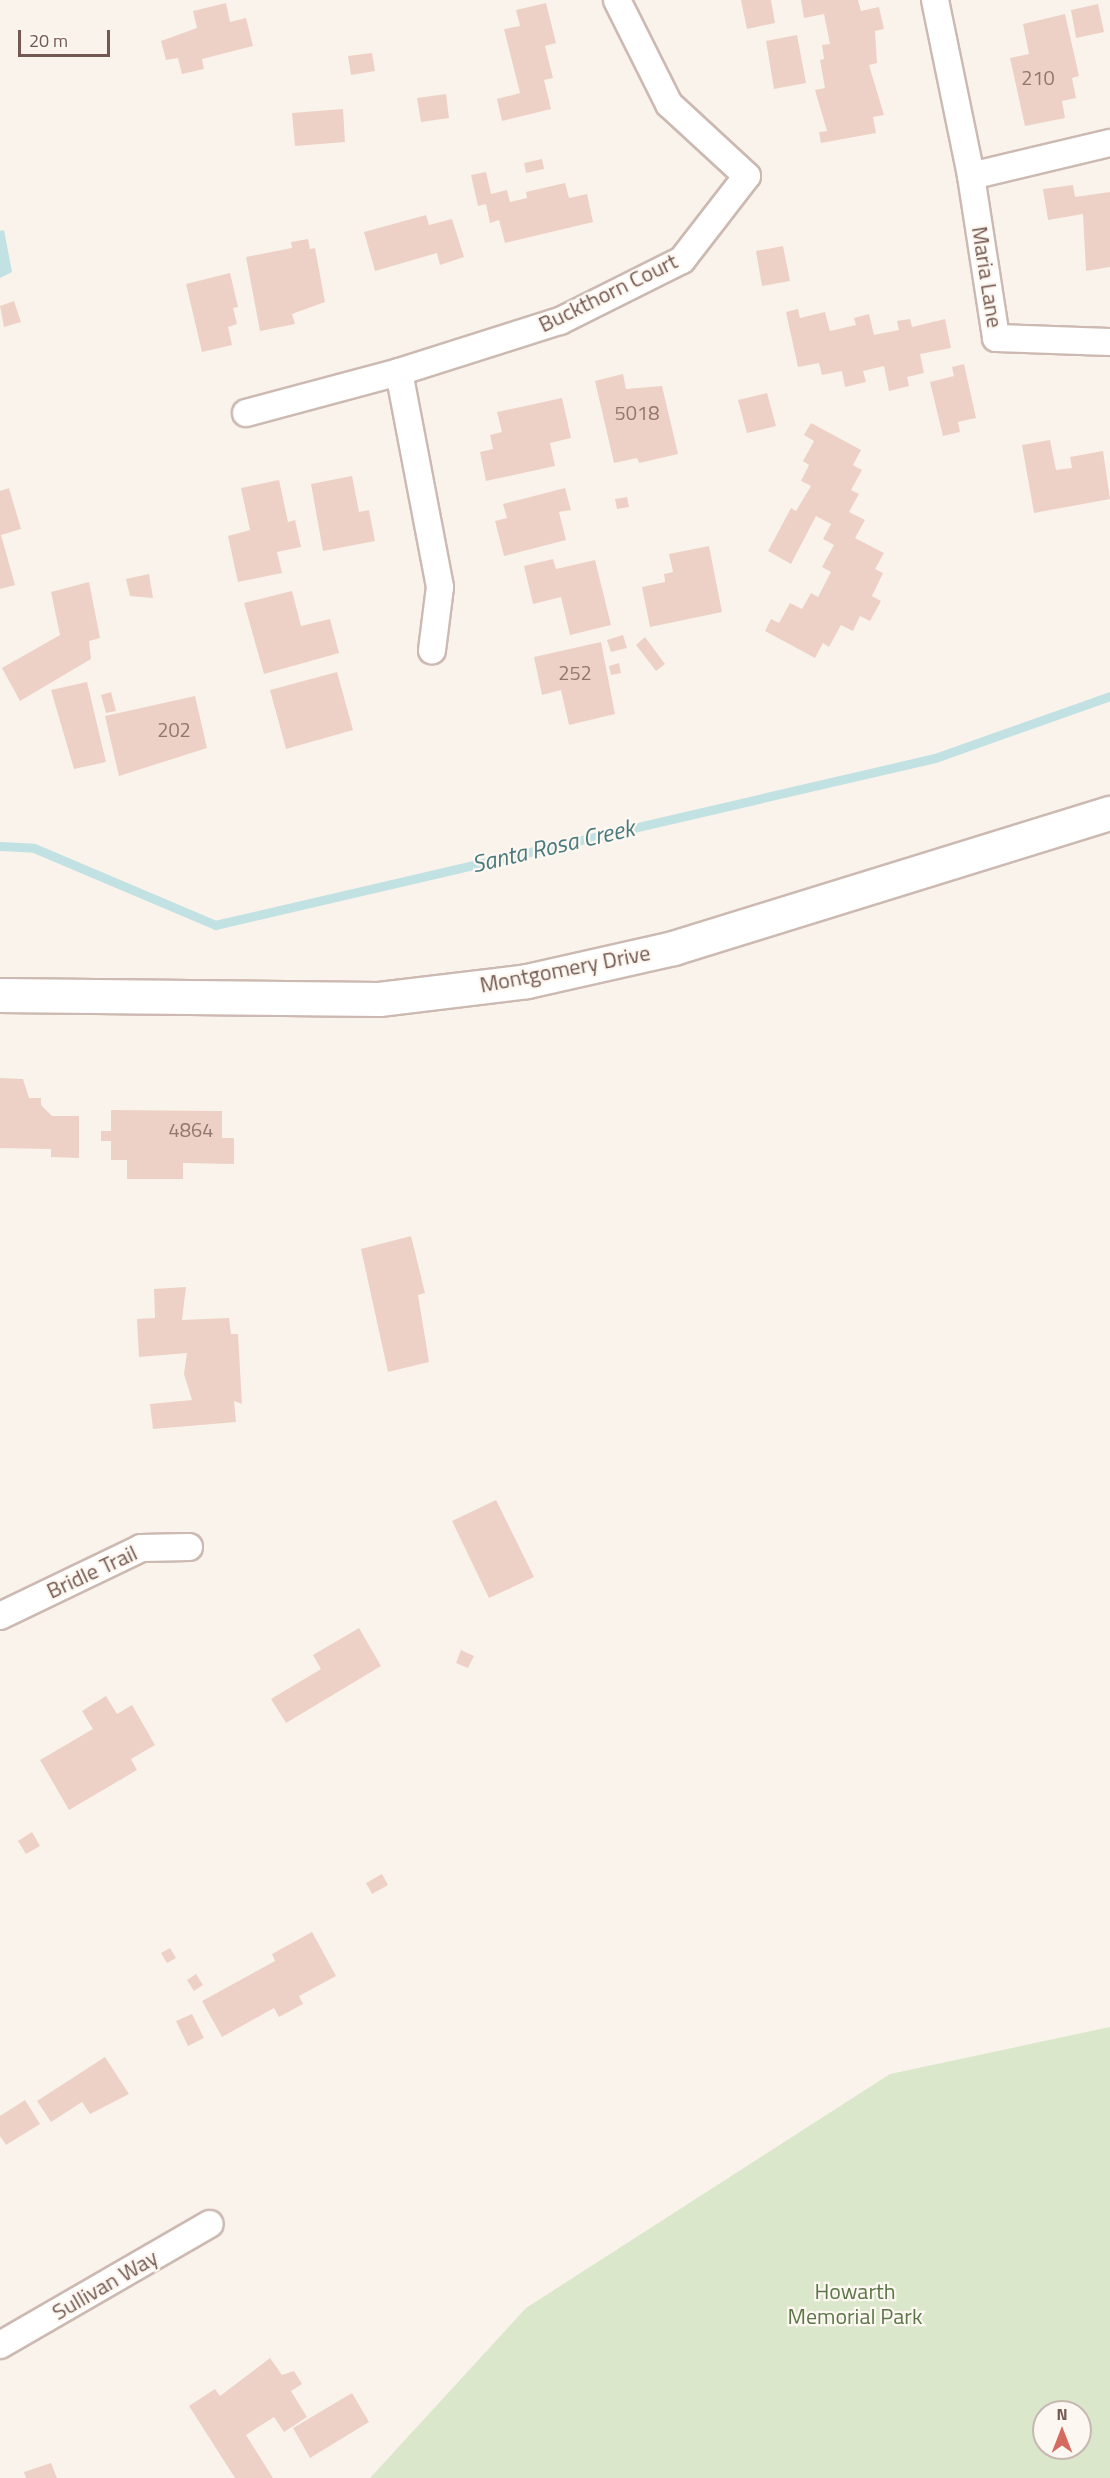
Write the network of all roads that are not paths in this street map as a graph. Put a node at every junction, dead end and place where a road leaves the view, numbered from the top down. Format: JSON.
{"nodes":[{"id":1,"x":617,"y":0,"type":"edge"},
{"id":2,"x":934,"y":0,"type":"edge"},
{"id":3,"x":1110,"y":143,"type":"edge"},
{"id":4,"x":971,"y":176,"type":"junction"},
{"id":5,"x":1110,"y":342,"type":"edge"},
{"id":6,"x":399,"y":372,"type":"junction"},
{"id":7,"x":246,"y":413,"type":"dead end"},
{"id":8,"x":432,"y":650,"type":"dead end"},
{"id":9,"x":1110,"y":813,"type":"edge"},
{"id":10,"x":0,"y":995,"type":"edge"},
{"id":11,"x":189,"y":1547,"type":"dead end"},
{"id":12,"x":0,"y":1616,"type":"edge"},
{"id":13,"x":210,"y":2224,"type":"dead end"},
{"id":14,"x":0,"y":2345,"type":"edge"}],
"edges":[{"from":1,"to":6,"type":"street","name":"Buckthorn Court"},
{"from":2,"to":4,"type":"street","name":"Maria Lane"},
{"from":3,"to":4,"type":"street"},
{"from":4,"to":5,"type":"street","name":"Maria Lane"},
{"from":6,"to":7,"type":"street","name":"Buckthorn Court"},
{"from":6,"to":8,"type":"street"},
{"from":9,"to":10,"type":"street","name":"Montgomery Drive"},
{"from":11,"to":12,"type":"street","name":"Bridle Trail"},
{"from":13,"to":14,"type":"street","name":"Sullivan Way"}]}
